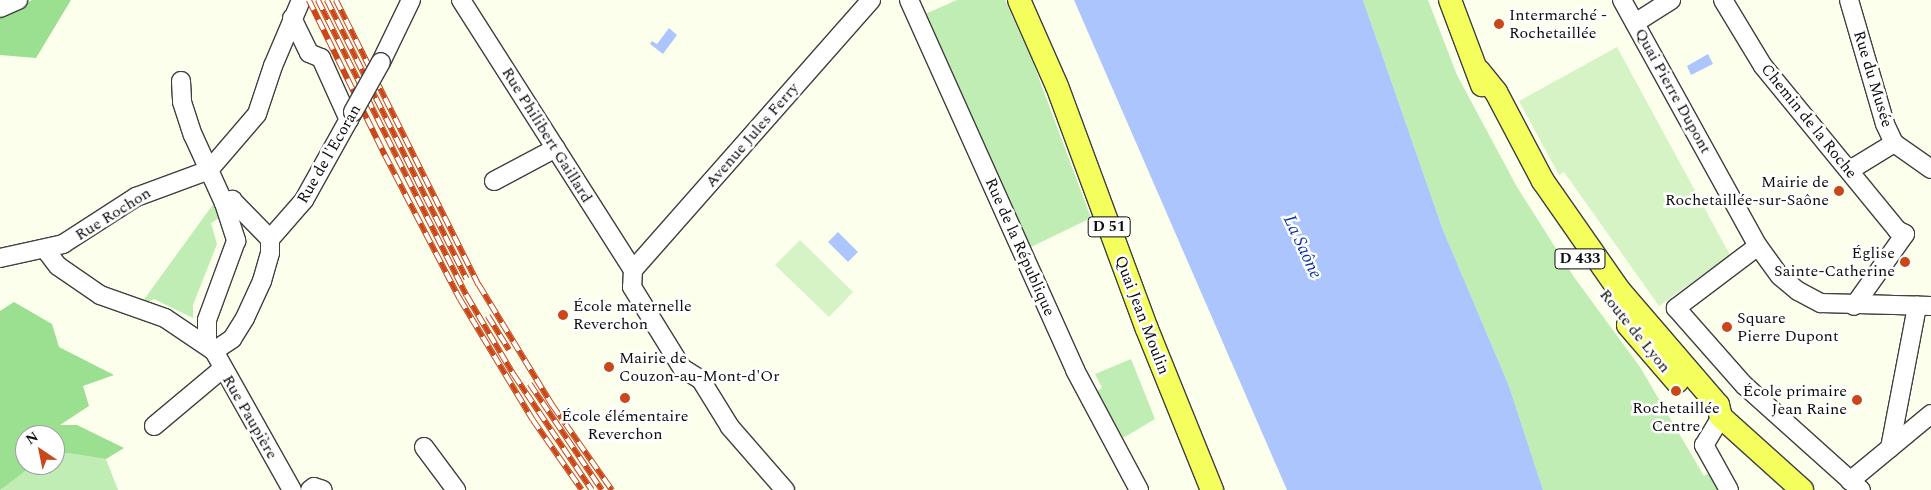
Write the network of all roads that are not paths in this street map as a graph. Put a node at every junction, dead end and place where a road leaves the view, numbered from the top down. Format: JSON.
{"nodes":[{"id":1,"x":18,"y":0,"type":"edge"},
{"id":2,"x":411,"y":0,"type":"edge"},
{"id":3,"x":461,"y":0,"type":"edge"},
{"id":4,"x":871,"y":0,"type":"edge"},
{"id":5,"x":909,"y":0,"type":"edge"},
{"id":6,"x":1019,"y":0,"type":"edge"},
{"id":7,"x":1450,"y":0,"type":"edge"},
{"id":8,"x":1622,"y":0,"type":"edge"},
{"id":9,"x":1671,"y":0,"type":"edge"},
{"id":10,"x":1723,"y":0,"type":"edge"},
{"id":11,"x":1849,"y":0,"type":"edge"},
{"id":12,"x":296,"y":5,"type":"edge"},
{"id":13,"x":0,"y":8,"type":"edge"},
{"id":14,"x":1635,"y":23,"type":"junction"},
{"id":15,"x":181,"y":81,"type":"dead end"},
{"id":16,"x":351,"y":116,"type":"junction"},
{"id":17,"x":1894,"y":144,"type":"junction"},
{"id":18,"x":556,"y":148,"type":"junction"},
{"id":19,"x":1931,"y":169,"type":"edge"},
{"id":20,"x":209,"y":170,"type":"junction"},
{"id":21,"x":1850,"y":170,"type":"junction"},
{"id":22,"x":494,"y":181,"type":"dead end"},
{"id":23,"x":224,"y":203,"type":"junction"},
{"id":24,"x":270,"y":239,"type":"junction"},
{"id":25,"x":1758,"y":246,"type":"junction"},
{"id":26,"x":46,"y":249,"type":"junction"},
{"id":27,"x":0,"y":258,"type":"edge"},
{"id":28,"x":633,"y":270,"type":"junction"},
{"id":29,"x":1854,"y":306,"type":"junction"},
{"id":30,"x":1924,"y":306,"type":"edge"},
{"id":31,"x":210,"y":348,"type":"junction"},
{"id":32,"x":222,"y":369,"type":"junction"},
{"id":33,"x":1931,"y":414,"type":"edge"},
{"id":34,"x":1721,"y":417,"type":"junction"},
{"id":35,"x":154,"y":426,"type":"dead end"},
{"id":36,"x":424,"y":447,"type":"dead end"},
{"id":37,"x":1890,"y":448,"type":"junction"},
{"id":38,"x":1855,"y":485,"type":"edge"},
{"id":39,"x":292,"y":490,"type":"edge"},
{"id":40,"x":310,"y":490,"type":"edge"},
{"id":41,"x":323,"y":490,"type":"edge"},
{"id":42,"x":456,"y":490,"type":"edge"},
{"id":43,"x":785,"y":490,"type":"edge"},
{"id":44,"x":1139,"y":490,"type":"edge"},
{"id":45,"x":1212,"y":490,"type":"edge"},
{"id":46,"x":1729,"y":490,"type":"edge"},
{"id":47,"x":1802,"y":490,"type":"edge"}],
"edges":[{"from":1,"to":13,"type":"street"},
{"from":2,"to":16,"type":"street","name":"Rue de l'Ecoran","bridge":true},
{"from":3,"to":18,"type":"street","name":"Rue Philibert Gaillard"},
{"from":4,"to":28,"type":"street","name":"Avenue Jules Ferry"},
{"from":5,"to":44,"type":"street","name":"Rue de la République"},
{"from":6,"to":45,"type":"main road","name":"Quai Jean Moulin","number":"D 51"},
{"from":7,"to":34,"type":"main road","name":"Route de Lyon","number":"D 433"},
{"from":8,"to":14,"type":"street","name":"Quai Pierre Dupont"},
{"from":9,"to":14,"type":"street"},
{"from":10,"to":21,"type":"street","name":"Chemin de la Roche"},
{"from":11,"to":17,"type":"street","name":"Rue du Musée"},
{"from":12,"to":16,"type":"street"},
{"from":12,"to":20,"type":"street"},
{"from":14,"to":25,"type":"street","name":"Quai Pierre Dupont"},
{"from":15,"to":20,"type":"street"},
{"from":16,"to":24,"type":"street","name":"Rue de l'Ecoran"},
{"from":17,"to":19,"type":"street","name":"Rue du Musée"},
{"from":17,"to":21,"type":"street"},
{"from":18,"to":22,"type":"street"},
{"from":18,"to":28,"type":"street","name":"Rue Philibert Gaillard"},
{"from":20,"to":23,"type":"street"},
{"from":20,"to":26,"type":"street","name":"Rue Rochon"},
{"from":21,"to":29,"type":"street","name":"Chemin de la Roche"},
{"from":23,"to":24,"type":"street"},
{"from":23,"to":31,"type":"street"},
{"from":24,"to":31,"type":"street"},
{"from":25,"to":29,"type":"street","name":"Quai Pierre Dupont"},
{"from":25,"to":38,"type":"street"},
{"from":26,"to":27,"type":"street","name":"Rue Rochon"},
{"from":26,"to":31,"type":"street"},
{"from":28,"to":43,"type":"street"},
{"from":29,"to":30,"type":"street","name":"Quai Pierre Dupont"},
{"from":30,"to":37,"type":"street"},
{"from":31,"to":32,"type":"street","name":"Rue Paupière"},
{"from":32,"to":35,"type":"street"},
{"from":32,"to":39,"type":"street","name":"Rue Paupière"},
{"from":33,"to":37,"type":"street"},
{"from":34,"to":46,"type":"street"},
{"from":34,"to":47,"type":"main road","name":"Route de Lyon","number":"D 433"},
{"from":36,"to":42,"type":"street"},
{"from":37,"to":38,"type":"street"},
{"from":40,"to":41,"type":"street"}]}
